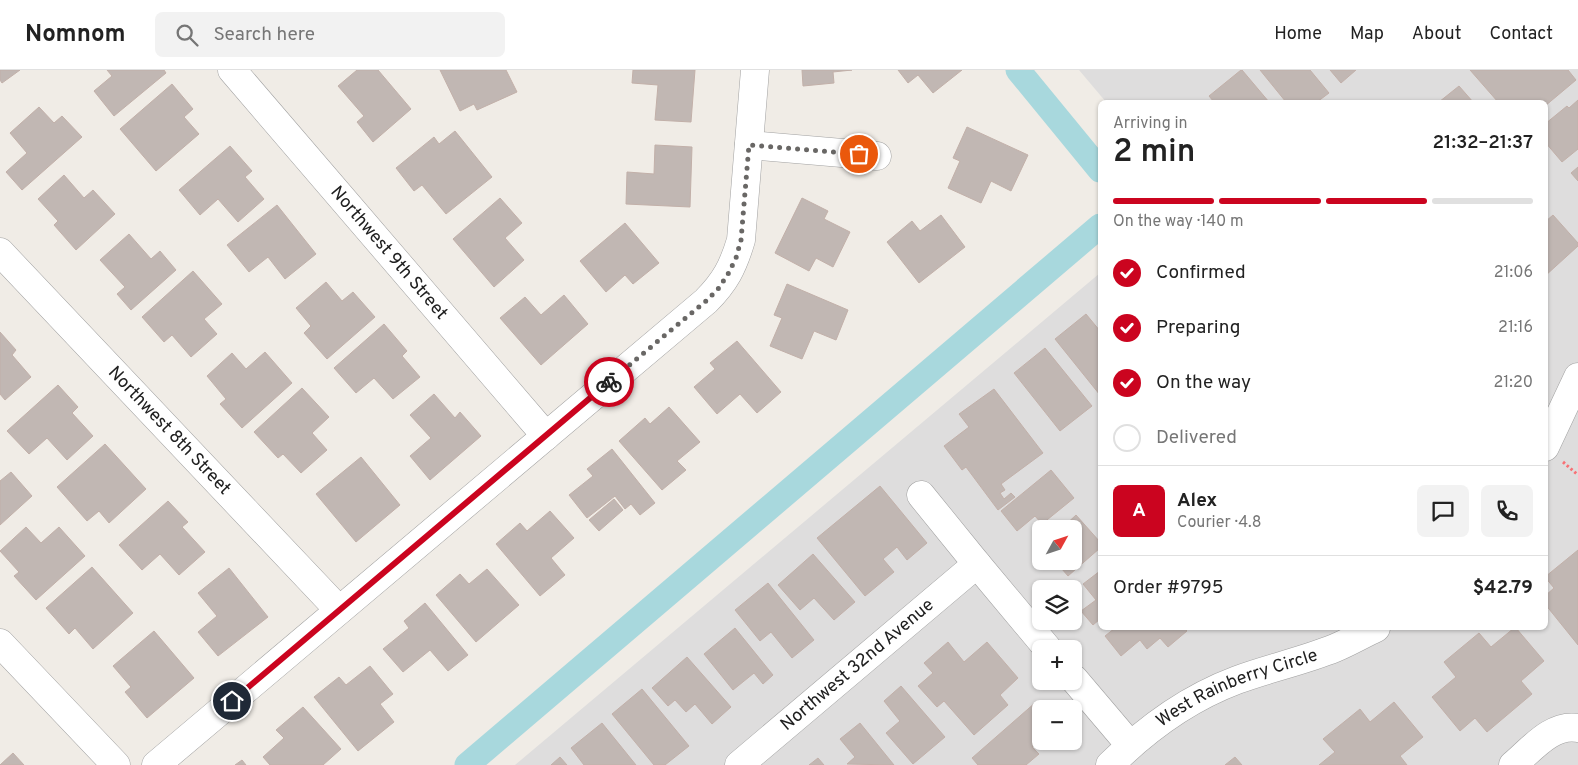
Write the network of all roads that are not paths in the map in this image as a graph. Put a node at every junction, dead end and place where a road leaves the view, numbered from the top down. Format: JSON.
{"nodes":[{"id":1,"x":232,"y":70,"type":"edge"},
{"id":2,"x":754,"y":83,"type":"edge"},
{"id":3,"x":749,"y":145,"type":"junction"},
{"id":4,"x":877,"y":156,"type":"dead end"},
{"id":5,"x":0,"y":252,"type":"edge"},
{"id":6,"x":1578,"y":377,"type":"edge"},
{"id":7,"x":1553,"y":403,"type":"edge"},
{"id":8,"x":1548,"y":430,"type":"edge"},
{"id":9,"x":546,"y":436,"type":"junction"},
{"id":10,"x":921,"y":495,"type":"dead end"},
{"id":11,"x":977,"y":564,"type":"junction"},
{"id":12,"x":339,"y":610,"type":"junction"},
{"id":13,"x":1372,"y":630,"type":"edge"},
{"id":14,"x":1040,"y":640,"type":"edge"},
{"id":15,"x":0,"y":643,"type":"edge"},
{"id":16,"x":1082,"y":688,"type":"edge"},
{"id":17,"x":1578,"y":728,"type":"edge"},
{"id":18,"x":1130,"y":745,"type":"junction"},
{"id":19,"x":116,"y":765,"type":"edge"},
{"id":20,"x":156,"y":765,"type":"edge"},
{"id":21,"x":739,"y":765,"type":"edge"},
{"id":22,"x":1110,"y":765,"type":"edge"},
{"id":23,"x":1513,"y":765,"type":"edge"}],
"edges":[{"from":1,"to":9,"type":"street","name":"Northwest 9th Street"},
{"from":2,"to":3,"type":"street"},
{"from":3,"to":4,"type":"street"},
{"from":3,"to":9,"type":"street"},
{"from":5,"to":12,"type":"street","name":"Northwest 8th Street"},
{"from":6,"to":7,"type":"street"},
{"from":7,"to":8,"type":"street"},
{"from":9,"to":12,"type":"street"},
{"from":10,"to":11,"type":"street"},
{"from":11,"to":14,"type":"street"},
{"from":11,"to":21,"type":"street","name":"Northwest 32nd Avenue"},
{"from":12,"to":20,"type":"street"},
{"from":13,"to":18,"type":"street","name":"West Rainberry Circle"},
{"from":15,"to":19,"type":"street"},
{"from":16,"to":18,"type":"street"},
{"from":17,"to":23,"type":"street"},
{"from":18,"to":22,"type":"street","name":"West Rainberry Circle"}]}
